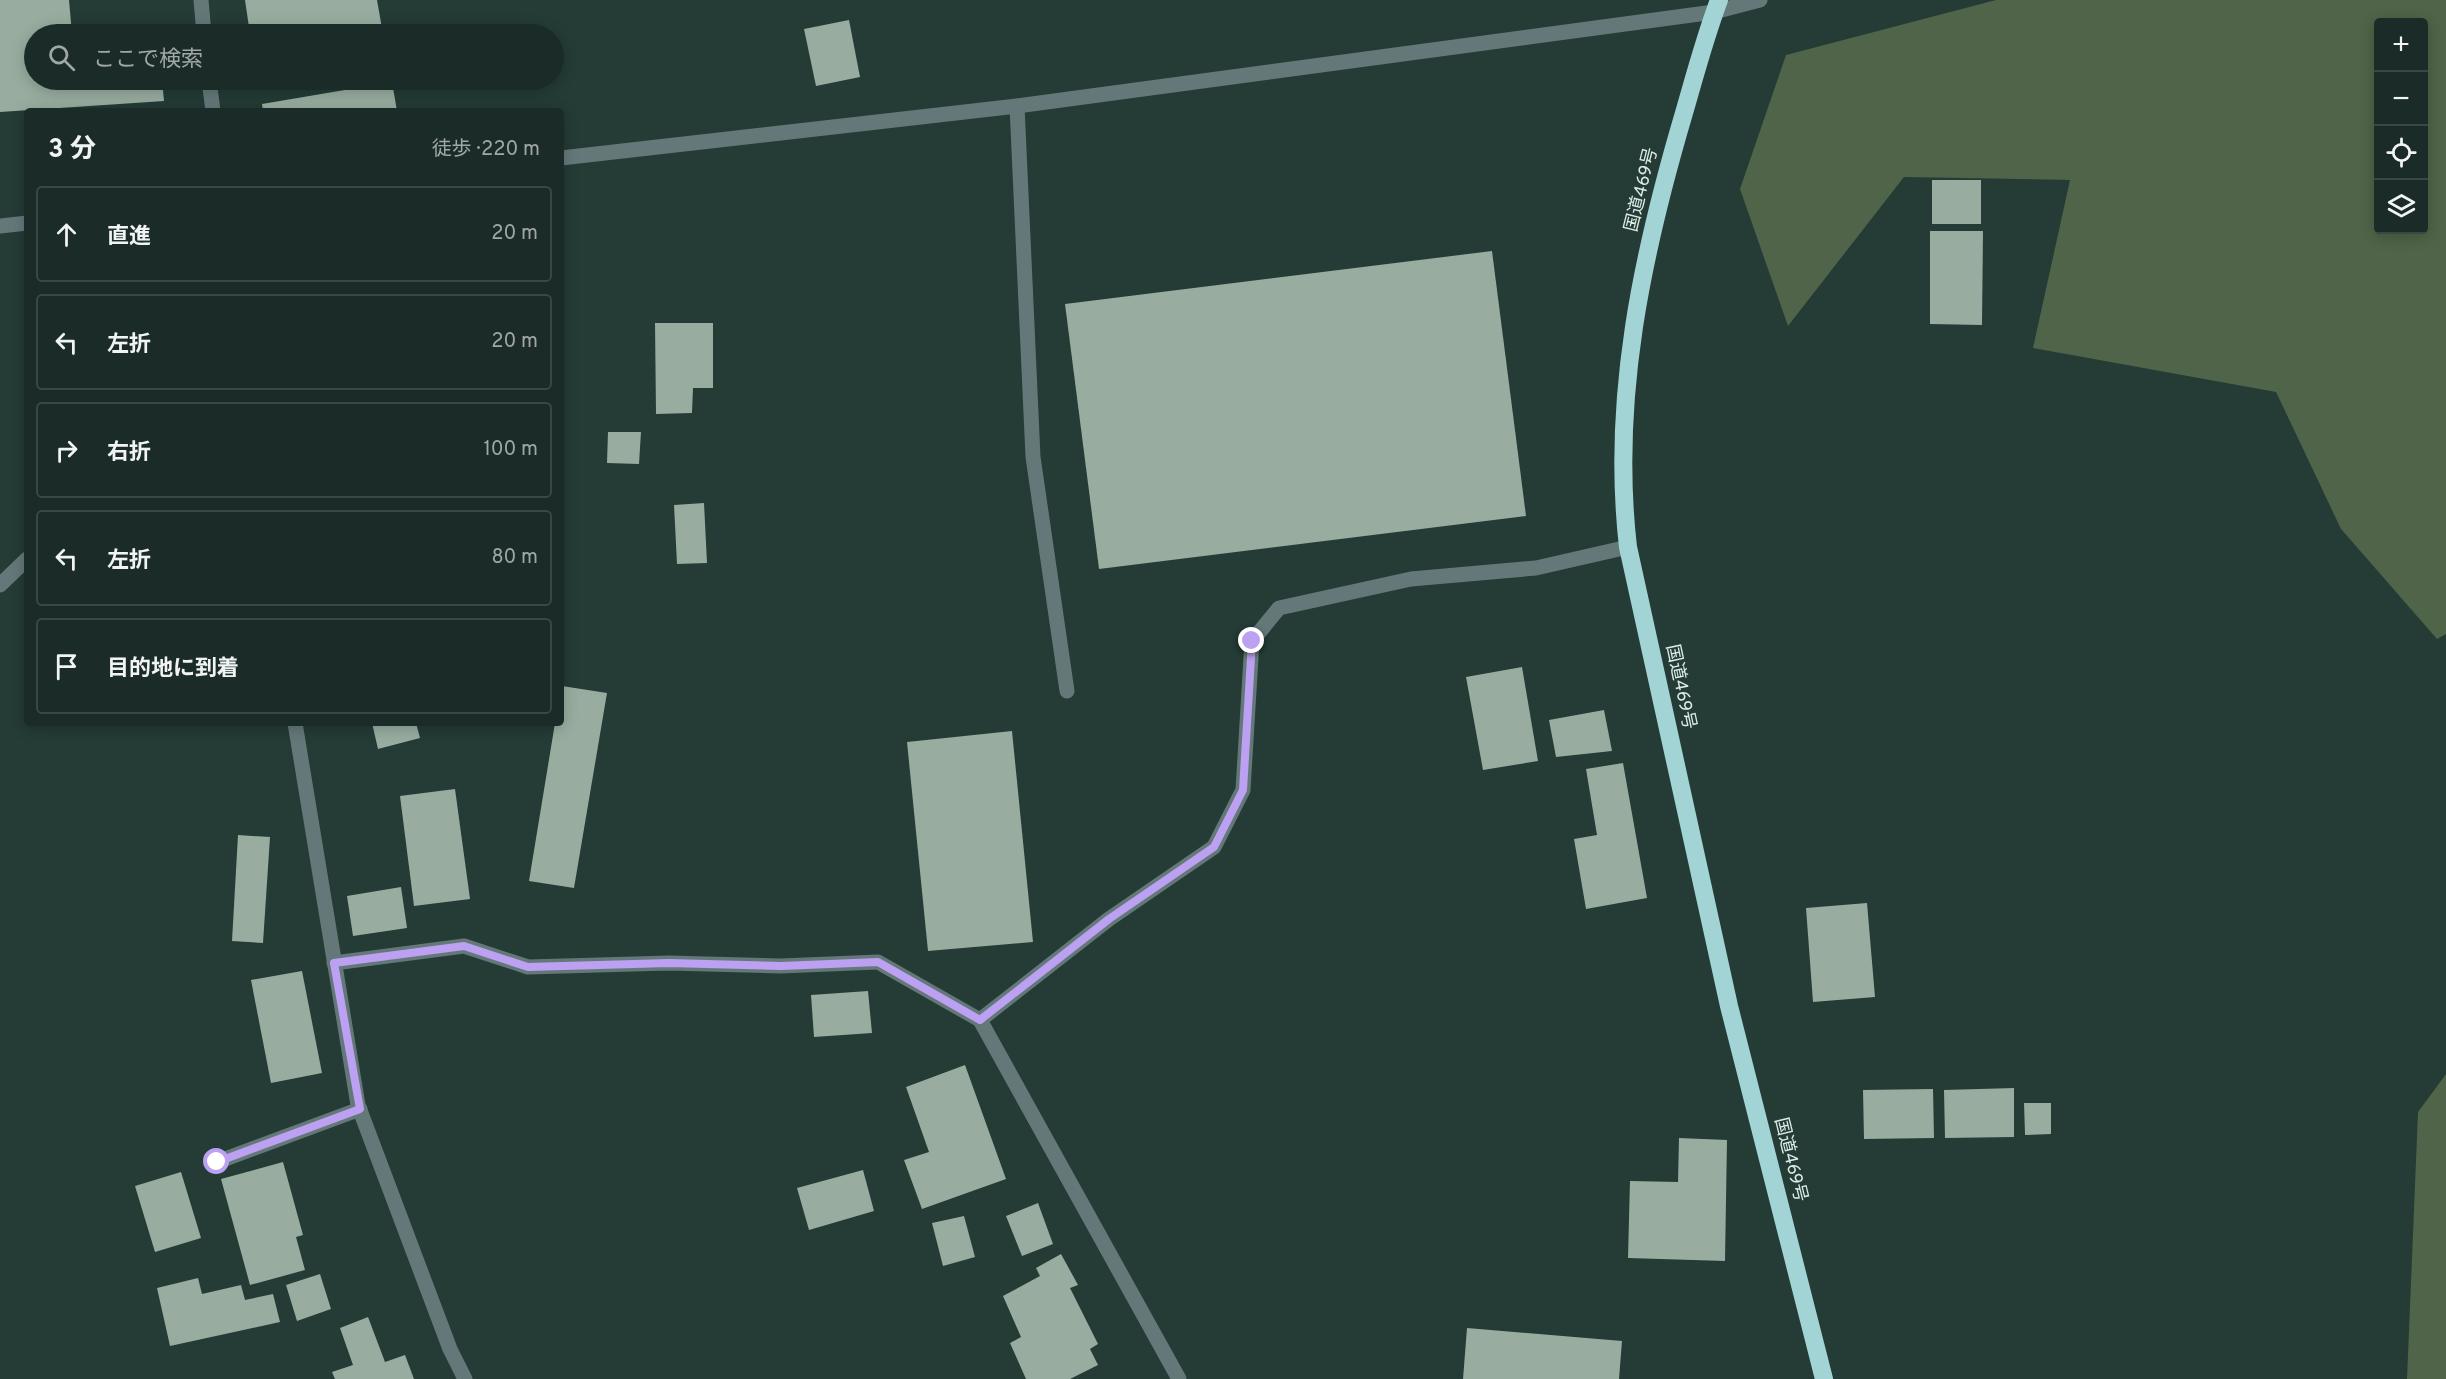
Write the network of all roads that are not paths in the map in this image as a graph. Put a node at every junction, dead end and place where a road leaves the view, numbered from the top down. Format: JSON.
{"nodes":[{"id":1,"x":201,"y":0,"type":"edge"},
{"id":2,"x":1760,"y":0,"type":"edge"},
{"id":3,"x":1716,"y":6,"type":"edge"},
{"id":4,"x":203,"y":24,"type":"edge"},
{"id":5,"x":210,"y":90,"type":"edge"},
{"id":6,"x":1017,"y":106,"type":"junction"},
{"id":7,"x":213,"y":108,"type":"edge"},
{"id":8,"x":564,"y":158,"type":"edge"},
{"id":9,"x":24,"y":223,"type":"edge"},
{"id":10,"x":0,"y":226,"type":"edge"},
{"id":11,"x":1628,"y":548,"type":"junction"},
{"id":12,"x":24,"y":562,"type":"edge"},
{"id":13,"x":0,"y":585,"type":"edge"},
{"id":14,"x":1067,"y":691,"type":"dead end"},
{"id":15,"x":296,"y":726,"type":"edge"},
{"id":16,"x":334,"y":963,"type":"junction"},
{"id":17,"x":980,"y":1020,"type":"junction"},
{"id":18,"x":360,"y":1109,"type":"junction"},
{"id":19,"x":217,"y":1162,"type":"dead end"},
{"id":20,"x":465,"y":1379,"type":"edge"},
{"id":21,"x":1179,"y":1379,"type":"edge"},
{"id":22,"x":1824,"y":1379,"type":"edge"}],
"edges":[{"from":1,"to":4,"type":"street"},
{"from":2,"to":3,"type":"street"},
{"from":3,"to":6,"type":"street"},
{"from":3,"to":11,"type":"highway","name":"国道469号"},
{"from":5,"to":7,"type":"street"},
{"from":6,"to":8,"type":"street"},
{"from":6,"to":14,"type":"street"},
{"from":9,"to":10,"type":"street"},
{"from":11,"to":17,"type":"street"},
{"from":11,"to":22,"type":"highway","name":"国道469号"},
{"from":12,"to":13,"type":"street"},
{"from":15,"to":16,"type":"street"},
{"from":16,"to":17,"type":"street"},
{"from":16,"to":18,"type":"street"},
{"from":17,"to":21,"type":"street"},
{"from":18,"to":19,"type":"street"},
{"from":18,"to":20,"type":"street"}]}
